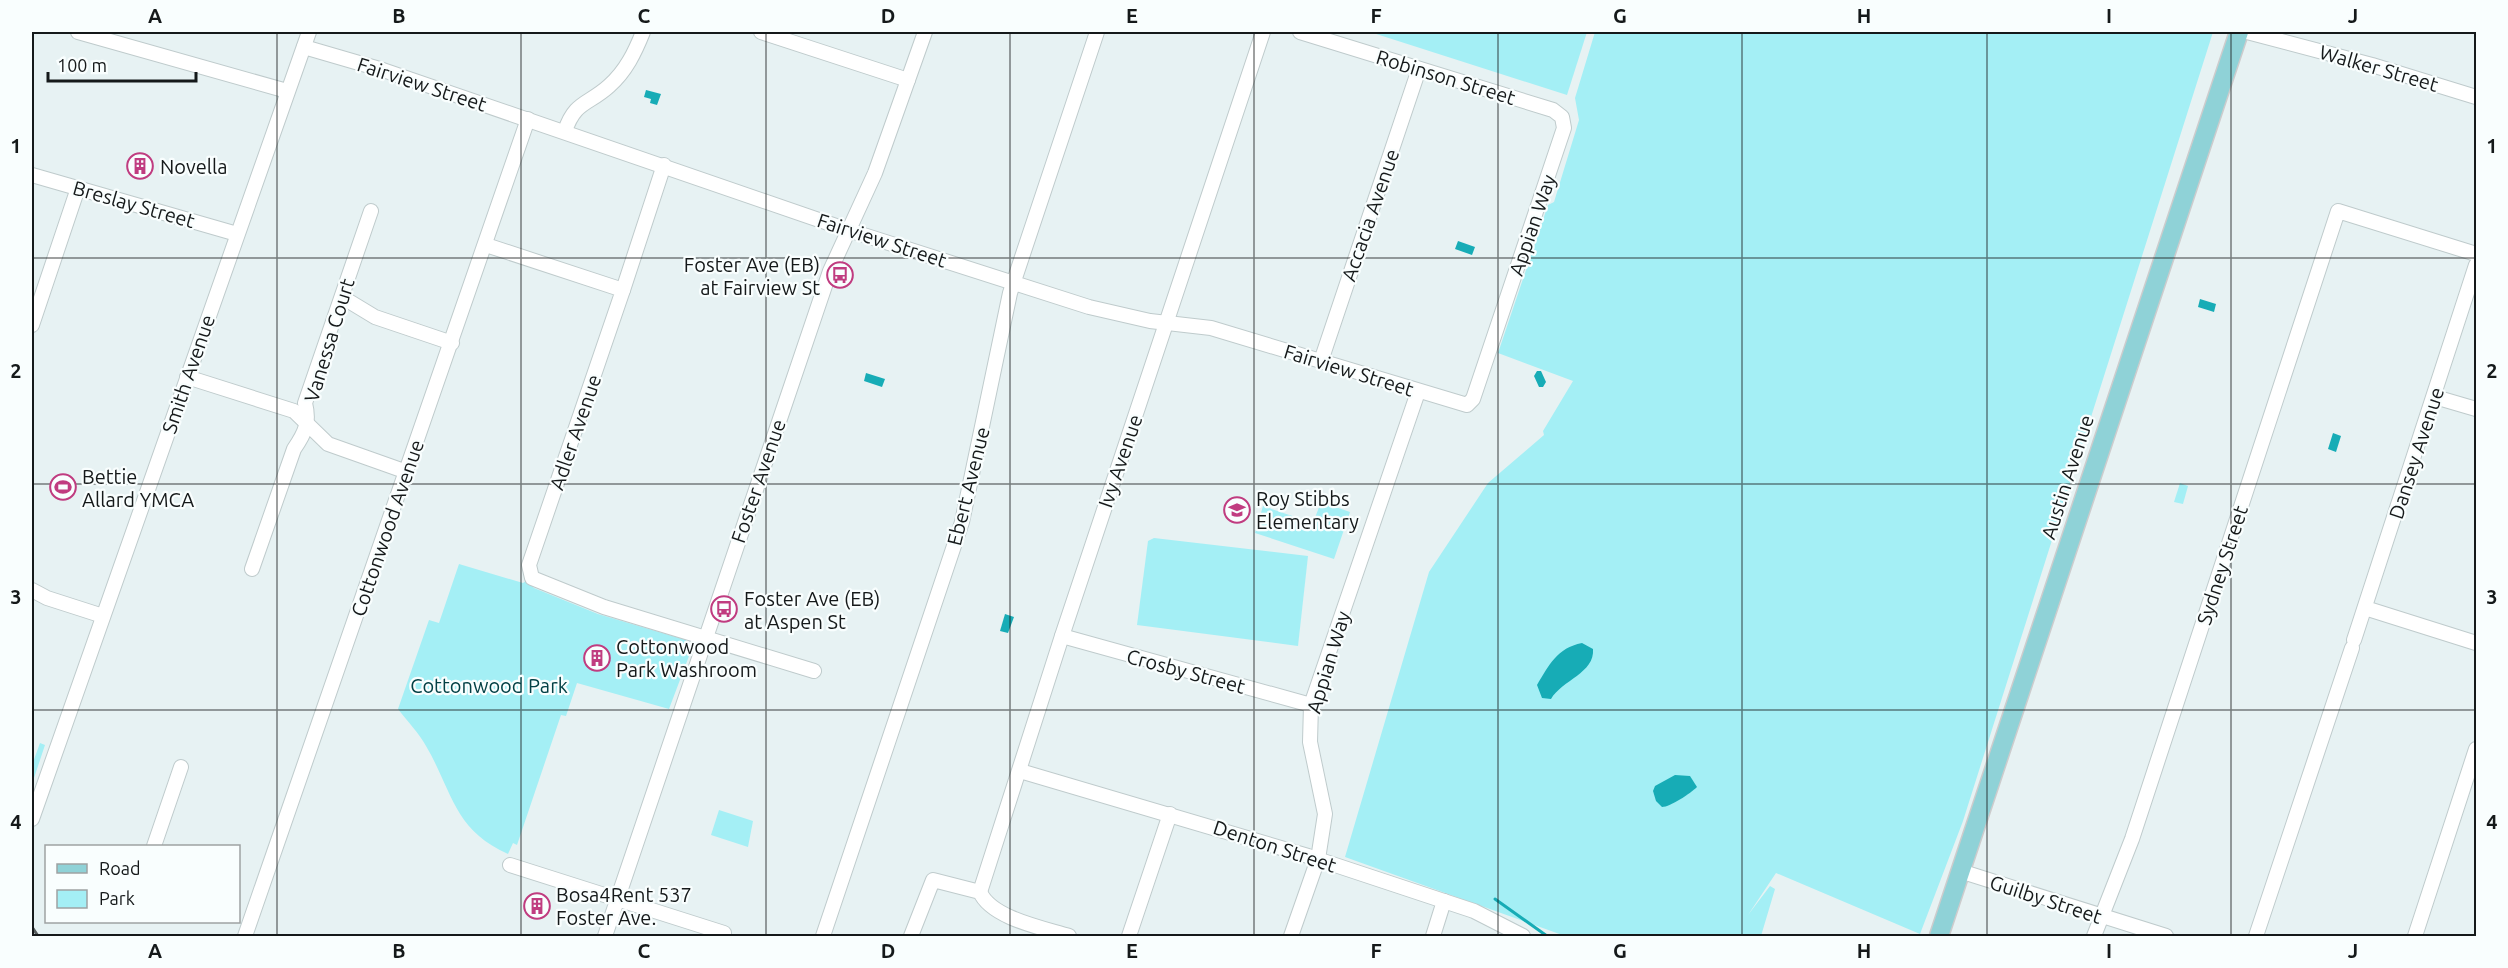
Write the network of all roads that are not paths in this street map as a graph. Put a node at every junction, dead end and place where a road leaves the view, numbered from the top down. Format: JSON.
{"nodes":[{"id":1,"x":78,"y":32,"type":"edge"},
{"id":2,"x":309,"y":32,"type":"edge"},
{"id":3,"x":643,"y":32,"type":"edge"},
{"id":4,"x":761,"y":32,"type":"edge"},
{"id":5,"x":925,"y":32,"type":"edge"},
{"id":6,"x":1096,"y":32,"type":"edge"},
{"id":7,"x":1263,"y":32,"type":"edge"},
{"id":8,"x":1300,"y":32,"type":"edge"},
{"id":9,"x":2239,"y":32,"type":"edge"},
{"id":10,"x":2247,"y":32,"type":"edge"},
{"id":11,"x":304,"y":46,"type":"junction"},
{"id":12,"x":1419,"y":69,"type":"junction"},
{"id":13,"x":908,"y":80,"type":"junction"},
{"id":14,"x":287,"y":92,"type":"junction"},
{"id":15,"x":2476,"y":97,"type":"edge"},
{"id":16,"x":1557,"y":112,"type":"joint"},
{"id":17,"x":528,"y":119,"type":"junction"},
{"id":18,"x":565,"y":131,"type":"junction"},
{"id":19,"x":664,"y":165,"type":"junction"},
{"id":20,"x":32,"y":175,"type":"edge"},
{"id":21,"x":78,"y":188,"type":"junction"},
{"id":22,"x":371,"y":211,"type":"dead end"},
{"id":23,"x":848,"y":230,"type":"junction"},
{"id":24,"x":237,"y":234,"type":"junction"},
{"id":25,"x":486,"y":245,"type":"junction"},
{"id":26,"x":2476,"y":254,"type":"edge"},
{"id":27,"x":2476,"y":265,"type":"edge"},
{"id":28,"x":1013,"y":284,"type":"junction"},
{"id":29,"x":623,"y":290,"type":"junction"},
{"id":30,"x":342,"y":297,"type":"junction"},
{"id":31,"x":1167,"y":322,"type":"junction"},
{"id":32,"x":32,"y":325,"type":"edge"},
{"id":33,"x":452,"y":343,"type":"junction"},
{"id":34,"x":1321,"y":362,"type":"junction"},
{"id":35,"x":187,"y":376,"type":"junction"},
{"id":36,"x":1418,"y":392,"type":"junction"},
{"id":37,"x":2435,"y":397,"type":"junction"},
{"id":38,"x":1467,"y":405,"type":"joint"},
{"id":39,"x":2476,"y":409,"type":"edge"},
{"id":40,"x":307,"y":425,"type":"junction"},
{"id":41,"x":407,"y":472,"type":"junction"},
{"id":42,"x":252,"y":569,"type":"dead end"},
{"id":43,"x":32,"y":590,"type":"edge"},
{"id":44,"x":2365,"y":608,"type":"junction"},
{"id":45,"x":103,"y":616,"type":"junction"},
{"id":46,"x":1062,"y":636,"type":"junction"},
{"id":47,"x":705,"y":638,"type":"junction"},
{"id":48,"x":2476,"y":643,"type":"edge"},
{"id":49,"x":814,"y":670,"type":"dead end"},
{"id":50,"x":1311,"y":705,"type":"junction"},
{"id":51,"x":2476,"y":749,"type":"edge"},
{"id":52,"x":182,"y":767,"type":"dead end"},
{"id":53,"x":1020,"y":771,"type":"junction"},
{"id":54,"x":1170,"y":814,"type":"junction"},
{"id":55,"x":32,"y":819,"type":"edge"},
{"id":56,"x":154,"y":845,"type":"edge"},
{"id":57,"x":1318,"y":859,"type":"junction"},
{"id":58,"x":510,"y":866,"type":"dead end"},
{"id":59,"x":1960,"y":871,"type":"junction"},
{"id":60,"x":980,"y":892,"type":"junction"},
{"id":61,"x":618,"y":900,"type":"junction"},
{"id":62,"x":1444,"y":901,"type":"junction"},
{"id":63,"x":240,"y":912,"type":"edge"},
{"id":64,"x":252,"y":916,"type":"junction"},
{"id":65,"x":2102,"y":917,"type":"junction"},
{"id":66,"x":724,"y":933,"type":"dead end"},
{"id":67,"x":245,"y":936,"type":"edge"},
{"id":68,"x":605,"y":936,"type":"edge"},
{"id":69,"x":823,"y":936,"type":"edge"},
{"id":70,"x":912,"y":936,"type":"edge"},
{"id":71,"x":1069,"y":936,"type":"edge"},
{"id":72,"x":1129,"y":936,"type":"edge"},
{"id":73,"x":1291,"y":936,"type":"edge"},
{"id":74,"x":1432,"y":936,"type":"edge"},
{"id":75,"x":1523,"y":936,"type":"edge"},
{"id":76,"x":1939,"y":936,"type":"edge"},
{"id":77,"x":2094,"y":936,"type":"edge"},
{"id":78,"x":2166,"y":936,"type":"edge"},
{"id":79,"x":2256,"y":936,"type":"edge"},
{"id":80,"x":2415,"y":936,"type":"edge"}],
"edges":[{"from":1,"to":14,"type":"street"},
{"from":2,"to":11,"type":"street","name":"Smith Avenue"},
{"from":3,"to":18,"type":"street"},
{"from":4,"to":13,"type":"street"},
{"from":5,"to":13,"type":"street","name":"Foster Avenue"},
{"from":6,"to":28,"type":"street","name":"Ebert Avenue"},
{"from":7,"to":31,"type":"street","name":"Ivy Avenue"},
{"from":8,"to":12,"type":"street","name":"Robinson Street"},
{"from":9,"to":59,"type":"main road","name":"Austin Avenue"},
{"from":10,"to":15,"type":"street","name":"Walker Street"},
{"from":11,"to":14,"type":"street","name":"Smith Avenue"},
{"from":11,"to":17,"type":"street","name":"Fairview Street"},
{"from":12,"to":16,"type":"street","name":"Robinson Street"},
{"from":12,"to":34,"type":"street","name":"Accacia Avenue"},
{"from":13,"to":23,"type":"street","name":"Foster Avenue"},
{"from":14,"to":24,"type":"street","name":"Smith Avenue"},
{"from":16,"to":38,"type":"street","name":"Appian Way"},
{"from":17,"to":18,"type":"street","name":"Fairview Street"},
{"from":17,"to":25,"type":"street","name":"Cottonwood Avenue"},
{"from":18,"to":19,"type":"street","name":"Fairview Street"},
{"from":19,"to":23,"type":"street","name":"Fairview Street"},
{"from":19,"to":29,"type":"street","name":"Adler Avenue"},
{"from":20,"to":21,"type":"street","name":"Breslay Street"},
{"from":21,"to":24,"type":"street","name":"Breslay Street"},
{"from":21,"to":32,"type":"street"},
{"from":22,"to":30,"type":"street","name":"Vanessa Court"},
{"from":23,"to":28,"type":"street","name":"Fairview Street"},
{"from":23,"to":47,"type":"street","name":"Foster Avenue"},
{"from":24,"to":35,"type":"street","name":"Smith Avenue"},
{"from":25,"to":29,"type":"street"},
{"from":25,"to":33,"type":"street","name":"Cottonwood Avenue"},
{"from":26,"to":65,"type":"street","name":"Sydney Street"},
{"from":27,"to":37,"type":"street","name":"Dansey Avenue"},
{"from":28,"to":31,"type":"street","name":"Fairview Street"},
{"from":28,"to":69,"type":"street","name":"Ebert Avenue"},
{"from":29,"to":47,"type":"street","name":"Adler Avenue"},
{"from":30,"to":33,"type":"street"},
{"from":30,"to":40,"type":"street","name":"Vanessa Court"},
{"from":31,"to":34,"type":"street","name":"Fairview Street"},
{"from":31,"to":46,"type":"street","name":"Ivy Avenue"},
{"from":33,"to":41,"type":"street","name":"Cottonwood Avenue"},
{"from":34,"to":36,"type":"street","name":"Fairview Street"},
{"from":35,"to":40,"type":"street"},
{"from":35,"to":45,"type":"street","name":"Smith Avenue"},
{"from":36,"to":38,"type":"street","name":"Fairview Street"},
{"from":36,"to":50,"type":"street","name":"Appian Way"},
{"from":37,"to":39,"type":"street"},
{"from":37,"to":44,"type":"street","name":"Dansey Avenue"},
{"from":40,"to":41,"type":"street"},
{"from":40,"to":42,"type":"street","name":"Vanessa Court"},
{"from":41,"to":64,"type":"street","name":"Cottonwood Avenue"},
{"from":43,"to":45,"type":"street"},
{"from":44,"to":48,"type":"street"},
{"from":44,"to":79,"type":"street","name":"Dansey Avenue"},
{"from":45,"to":55,"type":"street","name":"Smith Avenue"},
{"from":46,"to":50,"type":"street","name":"Crosby Street"},
{"from":46,"to":53,"type":"street","name":"Ivy Avenue"},
{"from":47,"to":49,"type":"street"},
{"from":47,"to":61,"type":"street","name":"Foster Avenue"},
{"from":50,"to":57,"type":"street","name":"Appian Way"},
{"from":51,"to":80,"type":"street"},
{"from":52,"to":56,"type":"street"},
{"from":53,"to":54,"type":"street","name":"Denton Street"},
{"from":53,"to":60,"type":"street","name":"Ivy Avenue"},
{"from":54,"to":57,"type":"street","name":"Denton Street"},
{"from":54,"to":72,"type":"street"},
{"from":57,"to":62,"type":"street","name":"Denton Street"},
{"from":57,"to":73,"type":"street","name":"Appian Way"},
{"from":58,"to":61,"type":"street"},
{"from":59,"to":65,"type":"street","name":"Guilby Street"},
{"from":59,"to":76,"type":"main road","name":"Austin Avenue"},
{"from":60,"to":70,"type":"street"},
{"from":60,"to":71,"type":"street"},
{"from":61,"to":66,"type":"street"},
{"from":61,"to":68,"type":"street","name":"Foster Avenue"},
{"from":62,"to":74,"type":"street"},
{"from":62,"to":75,"type":"street","name":"Denton Street"},
{"from":63,"to":64,"type":"street"},
{"from":64,"to":67,"type":"street","name":"Cottonwood Avenue"},
{"from":65,"to":77,"type":"street","name":"Sydney Street"},
{"from":65,"to":78,"type":"street","name":"Guilby Street"}]}
